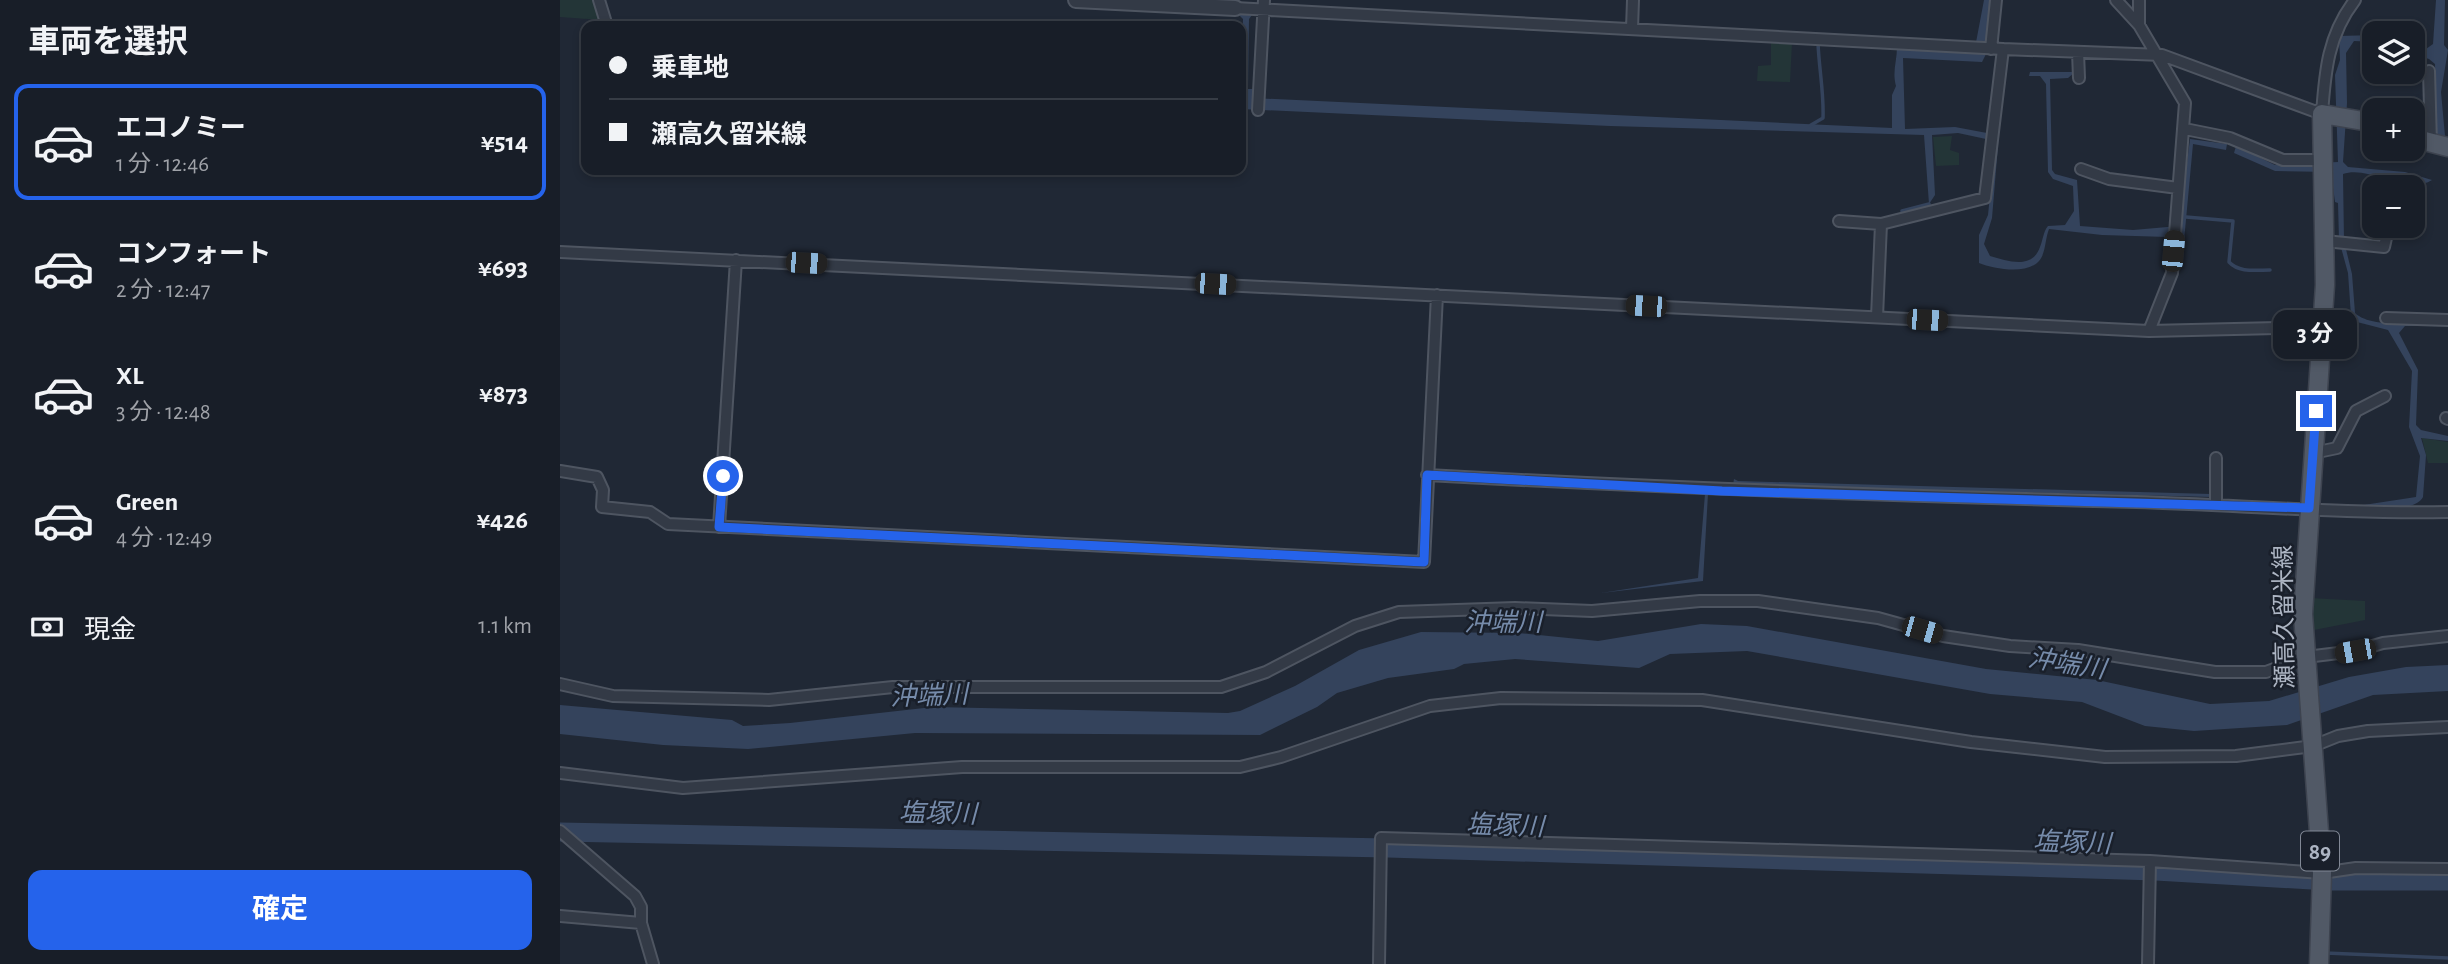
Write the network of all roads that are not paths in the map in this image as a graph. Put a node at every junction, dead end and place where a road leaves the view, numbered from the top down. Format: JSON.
{"nodes":[{"id":1,"x":599,"y":0,"type":"edge"},
{"id":2,"x":1076,"y":0,"type":"edge"},
{"id":3,"x":1633,"y":0,"type":"edge"},
{"id":4,"x":1996,"y":0,"type":"edge"},
{"id":5,"x":2116,"y":0,"type":"edge"},
{"id":6,"x":2139,"y":0,"type":"edge"},
{"id":7,"x":2356,"y":0,"type":"edge"},
{"id":8,"x":1261,"y":6,"type":"edge"},
{"id":9,"x":1235,"y":8,"type":"joint"},
{"id":10,"x":605,"y":21,"type":"edge"},
{"id":11,"x":2139,"y":25,"type":"junction"},
{"id":12,"x":1632,"y":29,"type":"junction"},
{"id":13,"x":1997,"y":49,"type":"junction"},
{"id":14,"x":2078,"y":52,"type":"junction"},
{"id":15,"x":2155,"y":54,"type":"junction"},
{"id":16,"x":2429,"y":71,"type":"dead end"},
{"id":17,"x":2079,"y":78,"type":"dead end"},
{"id":18,"x":1258,"y":110,"type":"dead end"},
{"id":19,"x":2322,"y":114,"type":"junction"},
{"id":20,"x":2362,"y":121,"type":"edge"},
{"id":21,"x":2185,"y":129,"type":"junction"},
{"id":22,"x":2439,"y":146,"type":"edge"},
{"id":23,"x":2321,"y":160,"type":"junction"},
{"id":24,"x":2081,"y":169,"type":"dead end"},
{"id":25,"x":2178,"y":188,"type":"junction"},
{"id":26,"x":1839,"y":220,"type":"dead end"},
{"id":27,"x":1881,"y":224,"type":"junction"},
{"id":28,"x":2386,"y":238,"type":"edge"},
{"id":29,"x":2325,"y":241,"type":"junction"},
{"id":30,"x":560,"y":252,"type":"edge"},
{"id":31,"x":736,"y":260,"type":"junction"},
{"id":32,"x":1437,"y":295,"type":"junction"},
{"id":33,"x":1877,"y":317,"type":"junction"},
{"id":34,"x":2386,"y":318,"type":"dead end"},
{"id":35,"x":2448,"y":320,"type":"edge"},
{"id":36,"x":2322,"y":327,"type":"junction"},
{"id":37,"x":2150,"y":331,"type":"junction"},
{"id":38,"x":2385,"y":396,"type":"dead end"},
{"id":39,"x":2313,"y":453,"type":"junction"},
{"id":40,"x":2216,"y":458,"type":"dead end"},
{"id":41,"x":560,"y":471,"type":"edge"},
{"id":42,"x":1427,"y":475,"type":"junction"},
{"id":43,"x":2216,"y":505,"type":"junction"},
{"id":44,"x":2309,"y":508,"type":"junction"},
{"id":45,"x":2448,"y":512,"type":"edge"},
{"id":46,"x":719,"y":527,"type":"junction"},
{"id":47,"x":2448,"y":636,"type":"edge"},
{"id":48,"x":2307,"y":661,"type":"junction"},
{"id":49,"x":560,"y":684,"type":"edge"},
{"id":50,"x":2448,"y":727,"type":"edge"},
{"id":51,"x":2312,"y":742,"type":"junction"},
{"id":52,"x":560,"y":773,"type":"edge"},
{"id":53,"x":560,"y":831,"type":"edge"},
{"id":54,"x":2150,"y":861,"type":"junction"},
{"id":55,"x":2448,"y":869,"type":"edge"},
{"id":56,"x":2322,"y":873,"type":"junction"},
{"id":57,"x":560,"y":916,"type":"edge"},
{"id":58,"x":641,"y":923,"type":"junction"},
{"id":59,"x":653,"y":964,"type":"edge"},
{"id":60,"x":1379,"y":964,"type":"edge"},
{"id":61,"x":2148,"y":964,"type":"edge"},
{"id":62,"x":2319,"y":964,"type":"edge"}],
"edges":[{"from":1,"to":10,"type":"street"},
{"from":2,"to":9,"type":"street"},
{"from":3,"to":12,"type":"street"},
{"from":4,"to":13,"type":"street"},
{"from":5,"to":11,"type":"street"},
{"from":6,"to":11,"type":"street"},
{"from":7,"to":19,"type":"street"},
{"from":8,"to":9,"type":"street"},
{"from":8,"to":12,"type":"street"},
{"from":8,"to":18,"type":"street"},
{"from":11,"to":15,"type":"street"},
{"from":12,"to":13,"type":"street"},
{"from":13,"to":14,"type":"street"},
{"from":13,"to":27,"type":"street"},
{"from":14,"to":15,"type":"street"},
{"from":14,"to":17,"type":"street"},
{"from":15,"to":19,"type":"street"},
{"from":15,"to":21,"type":"street"},
{"from":16,"to":22,"type":"street"},
{"from":19,"to":20,"type":"main road"},
{"from":19,"to":23,"type":"main road","name":"瀬高久留米線","number":"89"},
{"from":21,"to":23,"type":"street"},
{"from":21,"to":25,"type":"street"},
{"from":23,"to":29,"type":"main road","name":"瀬高久留米線","number":"89"},
{"from":24,"to":25,"type":"street"},
{"from":25,"to":37,"type":"street"},
{"from":26,"to":27,"type":"street"},
{"from":27,"to":33,"type":"street"},
{"from":28,"to":29,"type":"street"},
{"from":29,"to":36,"type":"main road","name":"瀬高久留米線","number":"89"},
{"from":30,"to":31,"type":"street"},
{"from":31,"to":32,"type":"street"},
{"from":31,"to":46,"type":"street"},
{"from":32,"to":33,"type":"street"},
{"from":32,"to":42,"type":"street"},
{"from":33,"to":37,"type":"street"},
{"from":34,"to":35,"type":"street"},
{"from":36,"to":37,"type":"street"},
{"from":36,"to":39,"type":"main road","name":"瀬高久留米線","number":"89"},
{"from":38,"to":39,"type":"street"},
{"from":39,"to":44,"type":"main road","name":"瀬高久留米線","number":"89"},
{"from":40,"to":43,"type":"street"},
{"from":41,"to":46,"type":"street"},
{"from":42,"to":43,"type":"street"},
{"from":42,"to":46,"type":"street"},
{"from":43,"to":44,"type":"street"},
{"from":44,"to":45,"type":"street"},
{"from":44,"to":48,"type":"main road","name":"瀬高久留米線","number":"89"},
{"from":47,"to":48,"type":"street"},
{"from":48,"to":49,"type":"street"},
{"from":48,"to":51,"type":"main road","name":"瀬高久留米線","number":"89"},
{"from":50,"to":51,"type":"street"},
{"from":51,"to":52,"type":"street"},
{"from":51,"to":56,"type":"main road","name":"瀬高久留米線","number":"89"},
{"from":53,"to":58,"type":"street"},
{"from":54,"to":56,"type":"street"},
{"from":54,"to":60,"type":"street"},
{"from":54,"to":61,"type":"street"},
{"from":55,"to":56,"type":"street"},
{"from":56,"to":62,"type":"main road","name":"瀬高久留米線","number":"89"},
{"from":57,"to":58,"type":"street"},
{"from":58,"to":59,"type":"street"}]}
